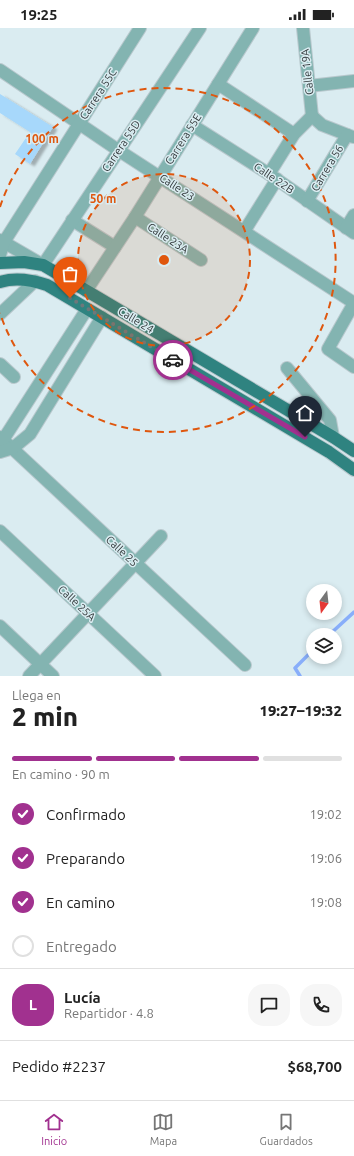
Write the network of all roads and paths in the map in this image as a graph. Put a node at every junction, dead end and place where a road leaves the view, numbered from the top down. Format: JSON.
{"nodes":[{"id":1,"x":140,"y":28,"type":"edge"},
{"id":2,"x":200,"y":28,"type":"edge"},
{"id":3,"x":253,"y":28,"type":"edge"},
{"id":4,"x":302,"y":28,"type":"edge"},
{"id":5,"x":0,"y":70,"type":"edge"},
{"id":6,"x":354,"y":81,"type":"edge"},
{"id":7,"x":218,"y":84,"type":"junction"},
{"id":8,"x":309,"y":86,"type":"junction"},
{"id":9,"x":312,"y":116,"type":"junction"},
{"id":10,"x":79,"y":123,"type":"junction"},
{"id":11,"x":192,"y":125,"type":"junction"},
{"id":12,"x":294,"y":134,"type":"junction"},
{"id":13,"x":350,"y":136,"type":"edge"},
{"id":14,"x":118,"y":150,"type":"junction"},
{"id":15,"x":160,"y":176,"type":"junction"},
{"id":16,"x":273,"y":176,"type":"junction"},
{"id":17,"x":307,"y":201,"type":"junction"},
{"id":18,"x":354,"y":215,"type":"edge"},
{"id":19,"x":135,"y":217,"type":"junction"},
{"id":20,"x":72,"y":220,"type":"junction"},
{"id":21,"x":245,"y":230,"type":"junction"},
{"id":22,"x":350,"y":230,"type":"edge"},
{"id":23,"x":2,"y":241,"type":"edge"},
{"id":24,"x":115,"y":247,"type":"junction"},
{"id":25,"x":0,"y":255,"type":"edge"},
{"id":26,"x":202,"y":260,"type":"dead end"},
{"id":27,"x":0,"y":263,"type":"edge"},
{"id":28,"x":42,"y":265,"type":"junction"},
{"id":29,"x":35,"y":281,"type":"junction"},
{"id":30,"x":0,"y":282,"type":"edge"},
{"id":31,"x":86,"y":291,"type":"junction"},
{"id":32,"x":354,"y":303,"type":"edge"},
{"id":33,"x":87,"y":309,"type":"junction"},
{"id":34,"x":0,"y":314,"type":"edge"},
{"id":35,"x":102,"y":317,"type":"junction"},
{"id":36,"x":0,"y":364,"type":"edge"},
{"id":37,"x":354,"y":367,"type":"edge"},
{"id":38,"x":287,"y":368,"type":"dead end"},
{"id":39,"x":14,"y":377,"type":"dead end"},
{"id":40,"x":333,"y":436,"type":"junction"},
{"id":41,"x":3,"y":445,"type":"edge"},
{"id":42,"x":354,"y":451,"type":"edge"},
{"id":43,"x":354,"y":470,"type":"edge"},
{"id":44,"x":0,"y":531,"type":"edge"},
{"id":45,"x":161,"y":536,"type":"dead end"},
{"id":46,"x":135,"y":564,"type":"junction"},
{"id":47,"x":88,"y":614,"type":"junction"},
{"id":48,"x":0,"y":626,"type":"edge"},
{"id":49,"x":40,"y":664,"type":"junction"},
{"id":50,"x":245,"y":665,"type":"dead end"},
{"id":51,"x":29,"y":676,"type":"edge"},
{"id":52,"x":53,"y":676,"type":"edge"},
{"id":53,"x":155,"y":676,"type":"edge"}],
"edges":[{"from":1,"to":10,"type":"street","name":"Carrera 55C"},
{"from":2,"to":14,"type":"street","name":"Carrera 55D"},
{"from":3,"to":7,"type":"street","name":"Carrera 55E"},
{"from":4,"to":8,"type":"street","name":"Calle 19A"},
{"from":5,"to":10,"type":"street","name":"Calle 23"},
{"from":6,"to":8,"type":"street"},
{"from":7,"to":11,"type":"street","name":"Carrera 55E"},
{"from":7,"to":12,"type":"street"},
{"from":8,"to":9,"type":"street","name":"Calle 19A"},
{"from":9,"to":12,"type":"street"},
{"from":9,"to":13,"type":"street"},
{"from":10,"to":14,"type":"street","name":"Calle 23"},
{"from":10,"to":23,"type":"street","name":"Carrera 55C"},
{"from":11,"to":15,"type":"street","name":"Carrera 55E"},
{"from":11,"to":16,"type":"street","name":"Calle 22B"},
{"from":12,"to":16,"type":"street"},
{"from":13,"to":17,"type":"street","name":"Carrera 56"},
{"from":14,"to":15,"type":"street","name":"Calle 23"},
{"from":14,"to":20,"type":"street","name":"Carrera 55D"},
{"from":15,"to":19,"type":"street","name":"Carrera 55E"},
{"from":15,"to":21,"type":"street","name":"Calle 23"},
{"from":16,"to":17,"type":"street","name":"Calle 22B"},
{"from":16,"to":21,"type":"street"},
{"from":17,"to":22,"type":"street","name":"Calle 22B"},
{"from":18,"to":22,"type":"street"},
{"from":19,"to":24,"type":"street","name":"Carrera 55E"},
{"from":19,"to":26,"type":"street","name":"Calle 23A"},
{"from":20,"to":24,"type":"street"},
{"from":20,"to":28,"type":"street","name":"Carrera 55D"},
{"from":21,"to":32,"type":"street","name":"Calle 23"},
{"from":23,"to":25,"type":"street","name":"Carrera 55C"},
{"from":23,"to":28,"type":"street","name":"Calle 24"},
{"from":24,"to":31,"type":"street","name":"Carrera 55E"},
{"from":27,"to":28,"type":"main road"},
{"from":28,"to":31,"type":"main road","name":"Calle 24"},
{"from":29,"to":30,"type":"main road"},
{"from":29,"to":33,"type":"main road","name":"Calle 24"},
{"from":29,"to":34,"type":"street"},
{"from":31,"to":40,"type":"main road","name":"Calle 24"},
{"from":32,"to":37,"type":"street"},
{"from":33,"to":35,"type":"main road","name":"Calle 24"},
{"from":33,"to":41,"type":"street"},
{"from":35,"to":41,"type":"street"},
{"from":35,"to":43,"type":"main road","name":"Calle 24"},
{"from":36,"to":39,"type":"street"},
{"from":38,"to":40,"type":"street"},
{"from":40,"to":42,"type":"main road","name":"Calle 24"},
{"from":41,"to":46,"type":"street","name":"Calle 25"},
{"from":44,"to":47,"type":"street","name":"Calle 25A"},
{"from":45,"to":46,"type":"street"},
{"from":46,"to":47,"type":"street"},
{"from":46,"to":50,"type":"street","name":"Calle 25"},
{"from":47,"to":49,"type":"street"},
{"from":47,"to":53,"type":"street","name":"Calle 25A"},
{"from":48,"to":49,"type":"street"},
{"from":49,"to":51,"type":"street"},
{"from":49,"to":52,"type":"street"}]}
